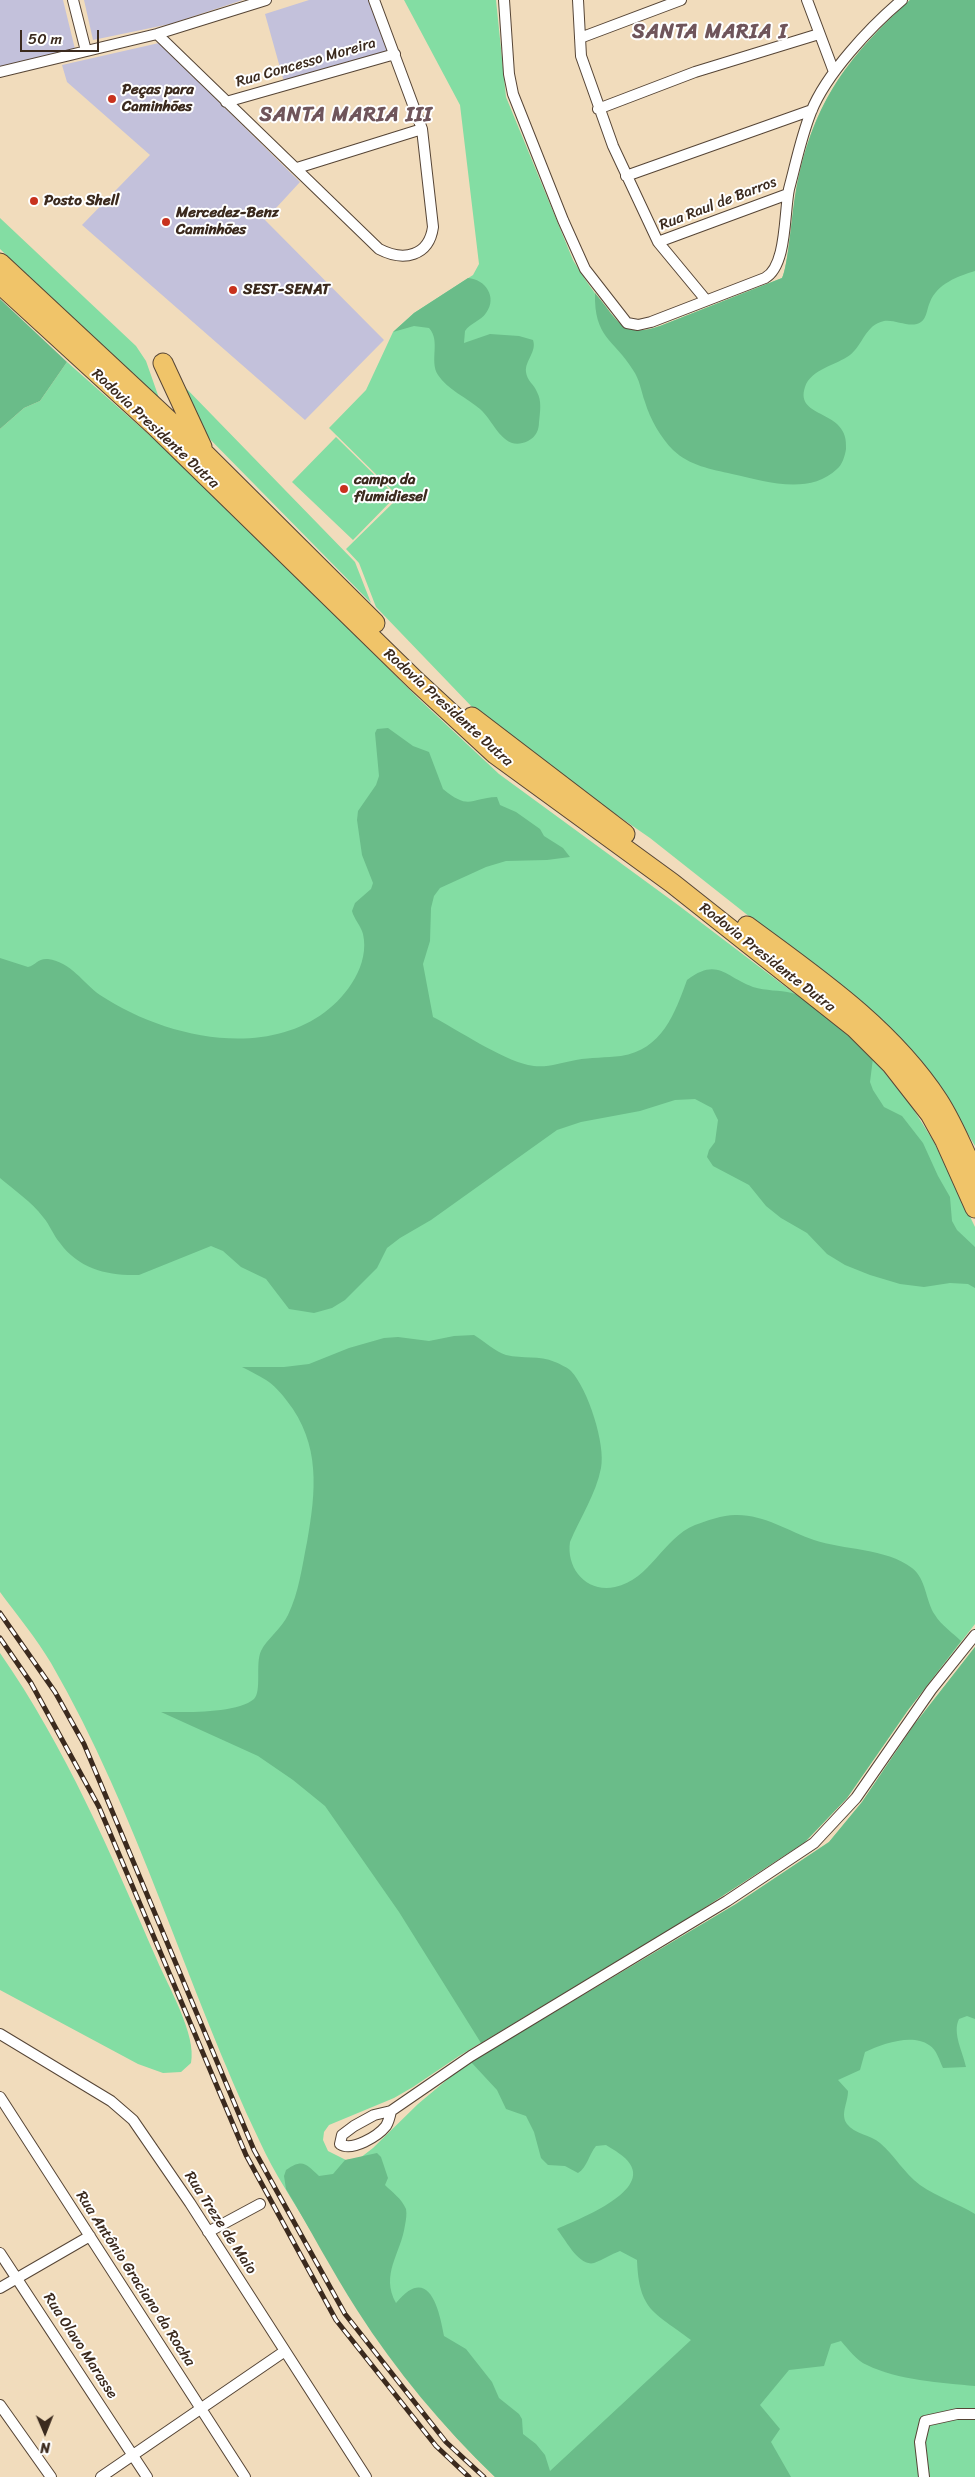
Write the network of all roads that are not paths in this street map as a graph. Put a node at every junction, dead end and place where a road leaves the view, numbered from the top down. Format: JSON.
{"nodes":[{"id":1,"x":73,"y":0,"type":"edge"},
{"id":2,"x":266,"y":0,"type":"edge"},
{"id":3,"x":374,"y":0,"type":"edge"},
{"id":4,"x":504,"y":0,"type":"edge"},
{"id":5,"x":578,"y":0,"type":"edge"},
{"id":6,"x":681,"y":0,"type":"edge"},
{"id":7,"x":807,"y":0,"type":"edge"},
{"id":8,"x":885,"y":0,"type":"edge"},
{"id":9,"x":902,"y":0,"type":"edge"},
{"id":10,"x":888,"y":11,"type":"junction"},
{"id":11,"x":157,"y":34,"type":"junction"},
{"id":12,"x":819,"y":34,"type":"junction"},
{"id":13,"x":580,"y":38,"type":"junction"},
{"id":14,"x":86,"y":51,"type":"junction"},
{"id":15,"x":395,"y":54,"type":"junction"},
{"id":16,"x":0,"y":72,"type":"edge"},
{"id":17,"x":834,"y":72,"type":"junction"},
{"id":18,"x":226,"y":102,"type":"junction"},
{"id":19,"x":598,"y":109,"type":"junction"},
{"id":20,"x":812,"y":110,"type":"junction"},
{"id":21,"x":422,"y":129,"type":"junction"},
{"id":22,"x":297,"y":168,"type":"junction"},
{"id":23,"x":626,"y":176,"type":"junction"},
{"id":24,"x":788,"y":194,"type":"junction"},
{"id":25,"x":658,"y":242,"type":"junction"},
{"id":26,"x":0,"y":263,"type":"edge"},
{"id":27,"x":0,"y":284,"type":"edge"},
{"id":28,"x":706,"y":300,"type":"junction"},
{"id":29,"x":163,"y":362,"type":"dead end"},
{"id":30,"x":206,"y":455,"type":"junction"},
{"id":31,"x":975,"y":1175,"type":"edge"},
{"id":32,"x":975,"y":1208,"type":"edge"},
{"id":33,"x":975,"y":1635,"type":"edge"},
{"id":34,"x":0,"y":2034,"type":"edge"},
{"id":35,"x":0,"y":2098,"type":"edge"},
{"id":36,"x":391,"y":2110,"type":"junction"},
{"id":37,"x":260,"y":2204,"type":"dead end"},
{"id":38,"x":208,"y":2232,"type":"junction"},
{"id":39,"x":90,"y":2236,"type":"junction"},
{"id":40,"x":0,"y":2253,"type":"edge"},
{"id":41,"x":18,"y":2277,"type":"junction"},
{"id":42,"x":0,"y":2288,"type":"edge"},
{"id":43,"x":285,"y":2351,"type":"junction"},
{"id":44,"x":0,"y":2405,"type":"edge"},
{"id":45,"x":202,"y":2408,"type":"junction"},
{"id":46,"x":975,"y":2414,"type":"edge"},
{"id":47,"x":133,"y":2456,"type":"junction"},
{"id":48,"x":50,"y":2477,"type":"edge"},
{"id":49,"x":101,"y":2477,"type":"edge"},
{"id":50,"x":147,"y":2477,"type":"edge"},
{"id":51,"x":245,"y":2477,"type":"edge"},
{"id":52,"x":366,"y":2477,"type":"edge"},
{"id":53,"x":924,"y":2477,"type":"edge"}],
"edges":[{"from":1,"to":14,"type":"street"},
{"from":2,"to":11,"type":"street"},
{"from":3,"to":15,"type":"street"},
{"from":4,"to":28,"type":"street"},
{"from":5,"to":13,"type":"street"},
{"from":6,"to":13,"type":"street"},
{"from":7,"to":12,"type":"street"},
{"from":8,"to":10,"type":"street"},
{"from":9,"to":10,"type":"street"},
{"from":10,"to":17,"type":"street"},
{"from":11,"to":14,"type":"street"},
{"from":11,"to":18,"type":"street"},
{"from":12,"to":17,"type":"street"},
{"from":12,"to":19,"type":"street"},
{"from":13,"to":19,"type":"street"},
{"from":14,"to":16,"type":"street"},
{"from":15,"to":18,"type":"street","name":"Rua Concesso Moreira"},
{"from":15,"to":21,"type":"street"},
{"from":17,"to":20,"type":"street"},
{"from":18,"to":22,"type":"street"},
{"from":19,"to":23,"type":"street"},
{"from":20,"to":23,"type":"street"},
{"from":20,"to":24,"type":"street"},
{"from":21,"to":22,"type":"street"},
{"from":21,"to":22,"type":"street"},
{"from":23,"to":25,"type":"street"},
{"from":24,"to":25,"type":"street","name":"Rua Raul de Barros"},
{"from":24,"to":28,"type":"street"},
{"from":25,"to":28,"type":"street"},
{"from":26,"to":30,"type":"highway","name":"Rodovia Presidente Dutra"},
{"from":27,"to":32,"type":"highway","name":"Rodovia Presidente Dutra"},
{"from":29,"to":30,"type":"highway"},
{"from":30,"to":31,"type":"highway","name":"Rodovia Presidente Dutra"},
{"from":33,"to":36,"type":"street"},
{"from":34,"to":38,"type":"street","name":"Rua Treze de Maio"},
{"from":35,"to":39,"type":"street","name":"Rua Antônio Graciano da Rocha"},
{"from":36,"to":36,"type":"street"},
{"from":37,"to":38,"type":"street"},
{"from":38,"to":43,"type":"street","name":"Rua Treze de Maio"},
{"from":39,"to":41,"type":"street"},
{"from":39,"to":45,"type":"street","name":"Rua Antônio Graciano da Rocha"},
{"from":40,"to":41,"type":"street","name":"Rua Olavo Marasse"},
{"from":41,"to":42,"type":"street"},
{"from":41,"to":47,"type":"street","name":"Rua Olavo Marasse"},
{"from":43,"to":45,"type":"street"},
{"from":43,"to":52,"type":"street","name":"Rua Treze de Maio"},
{"from":44,"to":48,"type":"street"},
{"from":45,"to":47,"type":"street"},
{"from":45,"to":51,"type":"street","name":"Rua Antônio Graciano da Rocha"},
{"from":46,"to":53,"type":"street"},
{"from":47,"to":49,"type":"street"},
{"from":47,"to":50,"type":"street","name":"Rua Olavo Marasse"}]}
